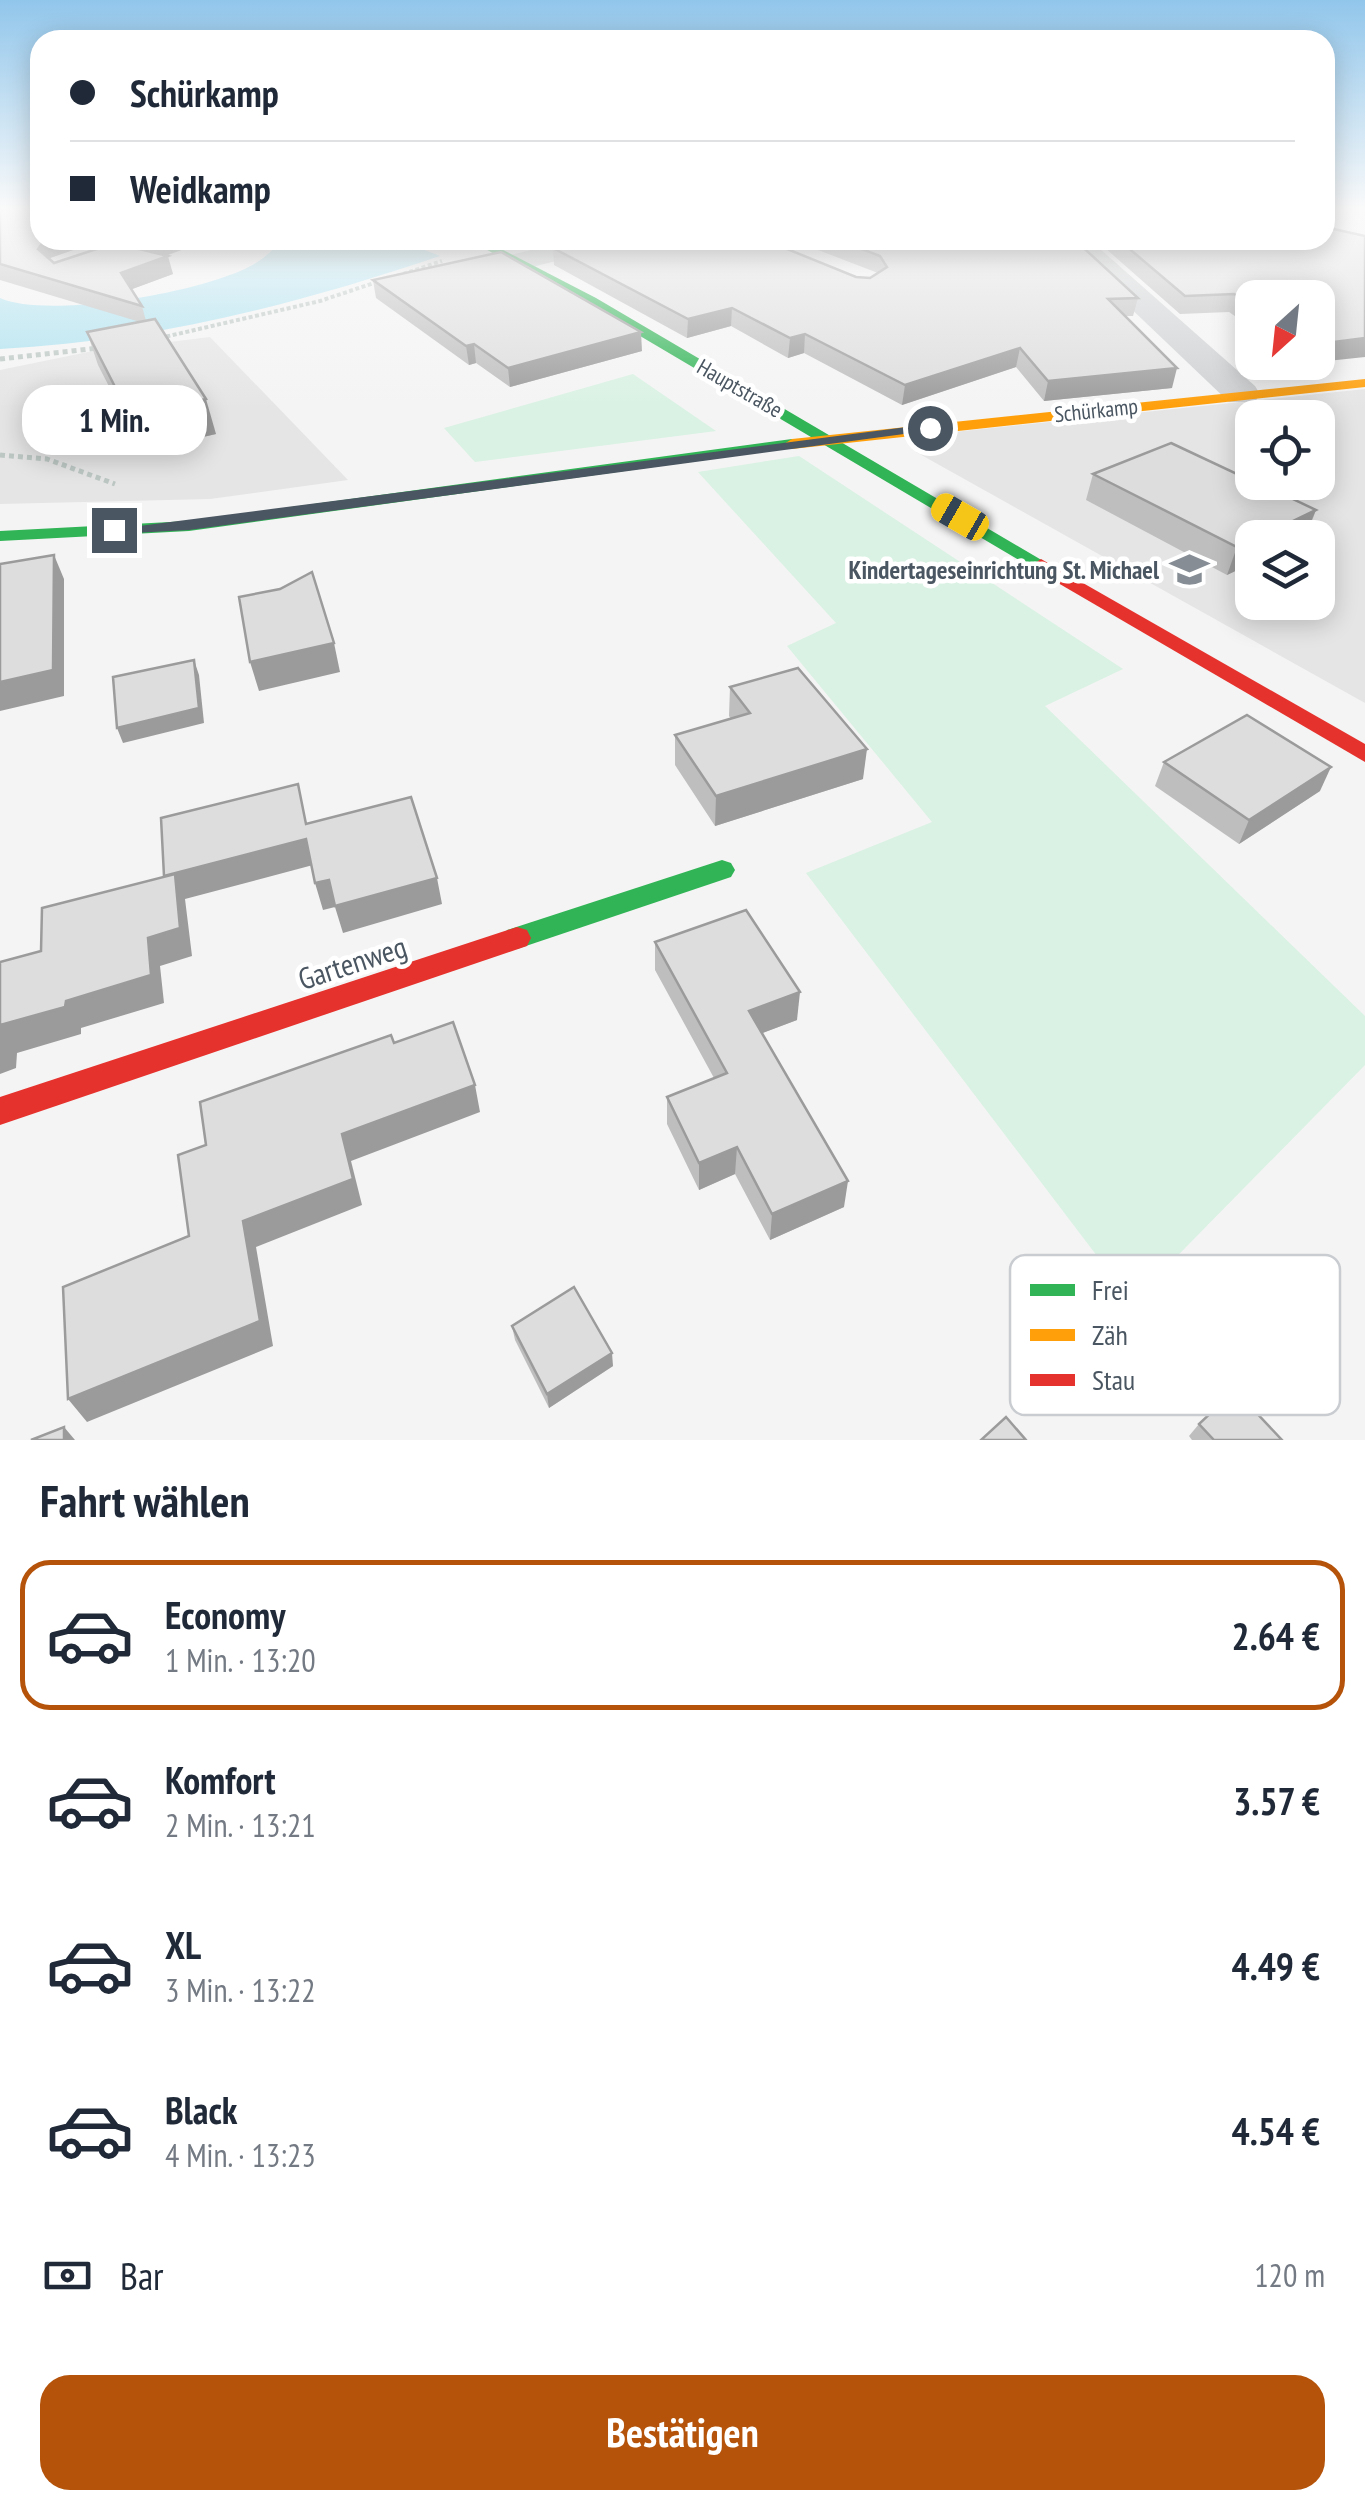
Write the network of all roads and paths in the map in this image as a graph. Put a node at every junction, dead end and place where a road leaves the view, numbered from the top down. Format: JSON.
{"nodes":[{"id":1,"x":402,"y":274,"type":"edge"},
{"id":2,"x":538,"y":274,"type":"edge"},
{"id":3,"x":1111,"y":274,"type":"edge"},
{"id":4,"x":146,"y":340,"type":"edge"},
{"id":5,"x":108,"y":347,"type":"edge"},
{"id":6,"x":0,"y":359,"type":"edge"},
{"id":7,"x":1365,"y":383,"type":"edge"},
{"id":8,"x":1242,"y":394,"type":"junction"},
{"id":9,"x":828,"y":439,"type":"junction"},
{"id":10,"x":0,"y":455,"type":"edge"},
{"id":11,"x":153,"y":528,"type":"junction"},
{"id":12,"x":0,"y":536,"type":"edge"},
{"id":13,"x":1365,"y":754,"type":"edge"},
{"id":14,"x":722,"y":870,"type":"dead end"},
{"id":15,"x":0,"y":1112,"type":"edge"}],
"edges":[{"from":1,"to":4,"type":"path"},
{"from":2,"to":9,"type":"street","name":"Hauptstraße"},
{"from":3,"to":8,"type":"street"},
{"from":5,"to":6,"type":"path"},
{"from":7,"to":8,"type":"street","name":"Schürkamp"},
{"from":8,"to":9,"type":"street","name":"Schürkamp"},
{"from":9,"to":11,"type":"street","name":"Schürkamp"},
{"from":9,"to":13,"type":"street","name":"Hauptstraße"},
{"from":10,"to":11,"type":"path"},
{"from":11,"to":12,"type":"street","name":"Schürkamp"},
{"from":14,"to":15,"type":"street","name":"Gartenweg"}]}
